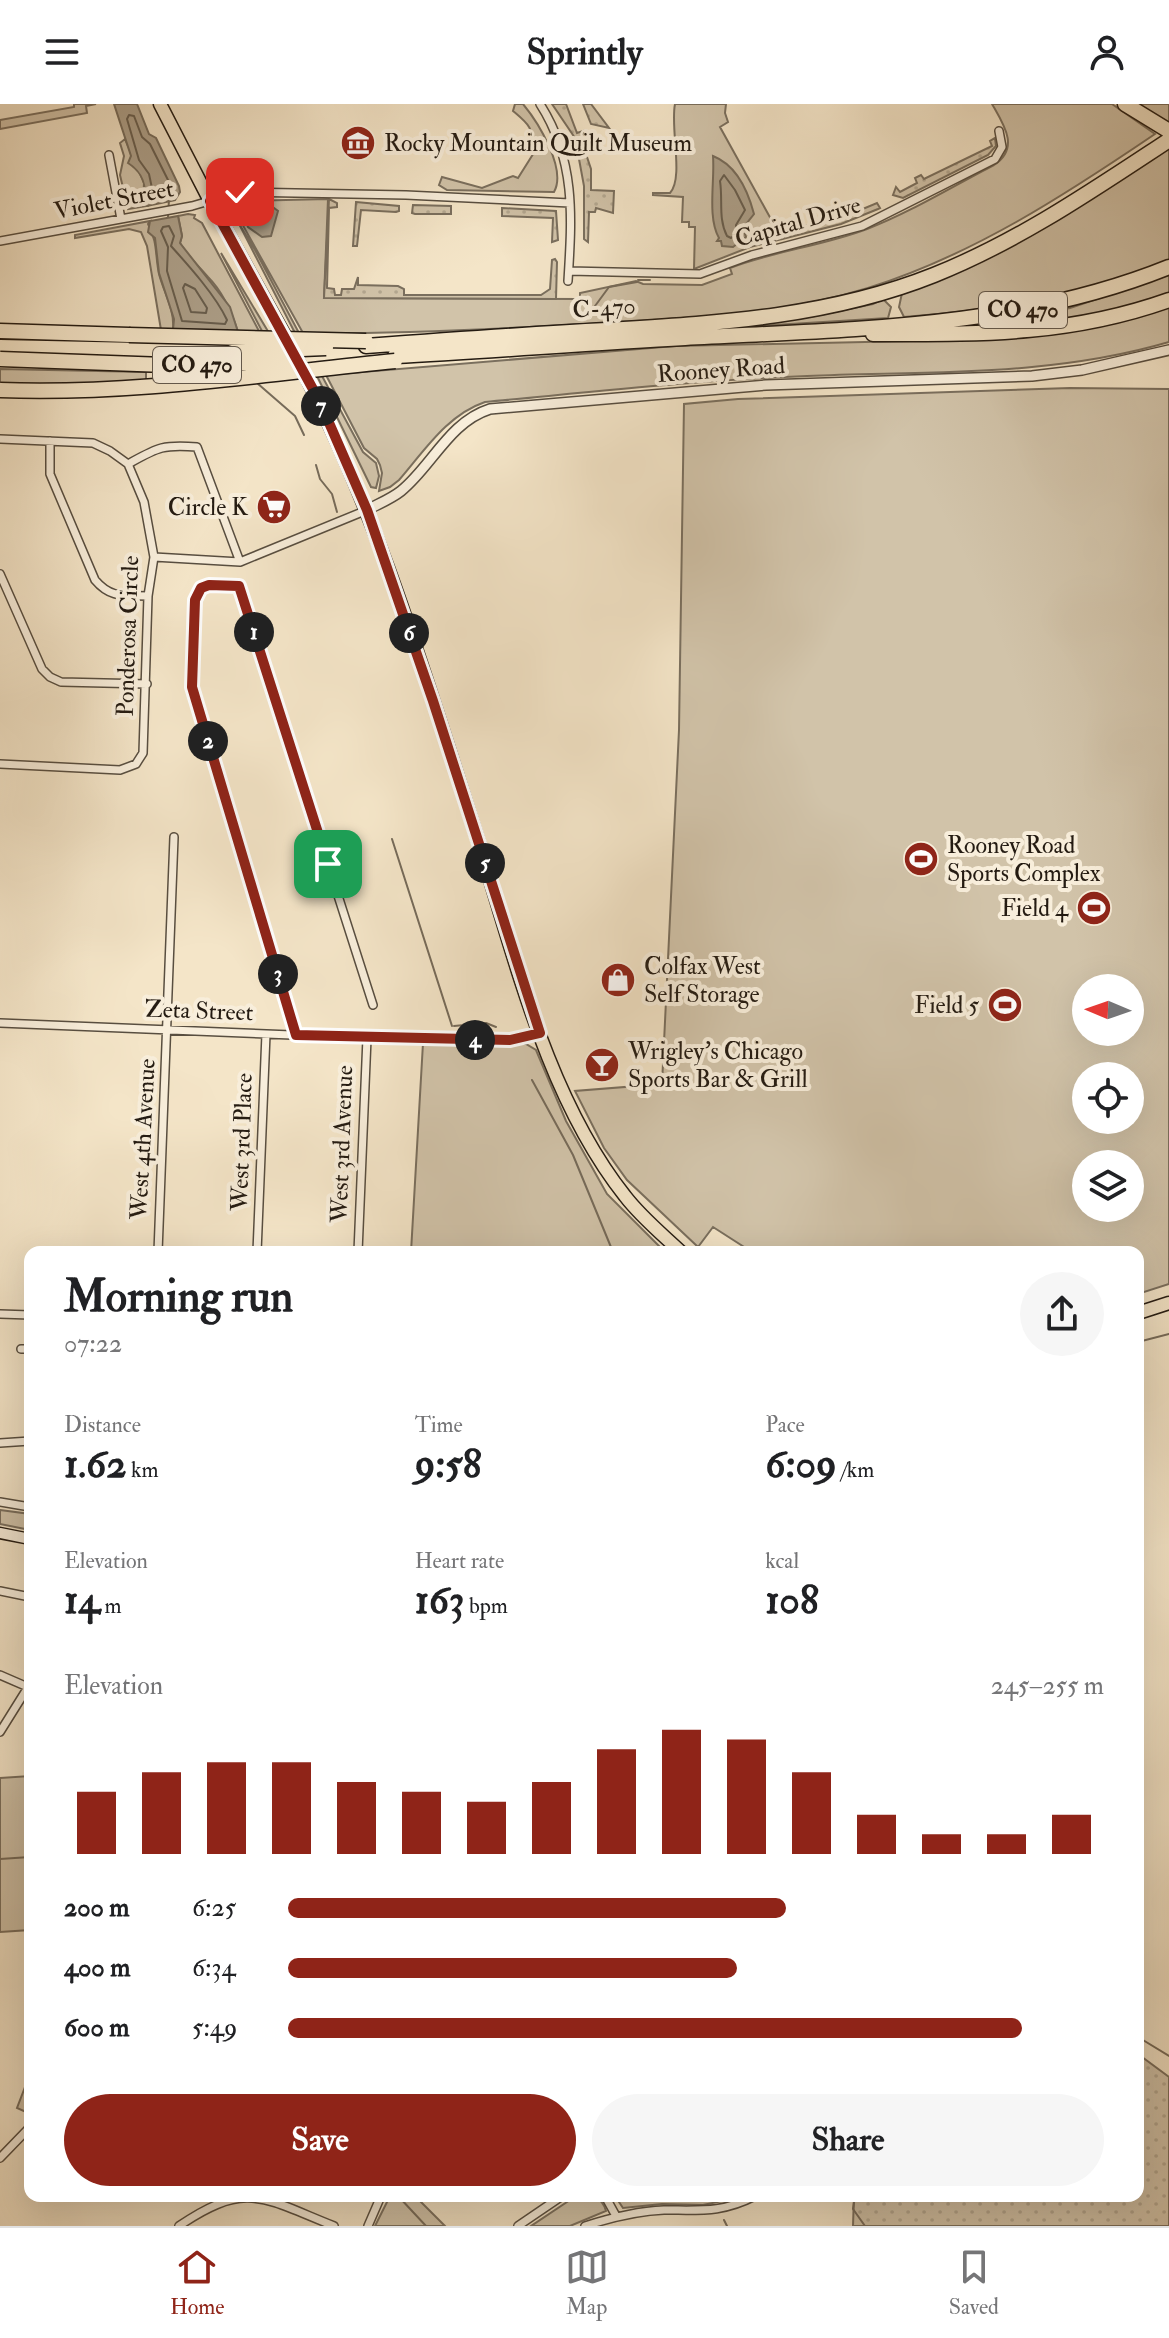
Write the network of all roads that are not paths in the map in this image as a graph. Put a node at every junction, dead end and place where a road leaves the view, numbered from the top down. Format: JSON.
{"nodes":[{"id":1,"x":160,"y":104,"type":"edge"},
{"id":2,"x":540,"y":104,"type":"edge"},
{"id":3,"x":1125,"y":104,"type":"edge"},
{"id":4,"x":999,"y":131,"type":"dead end"},
{"id":5,"x":1169,"y":131,"type":"edge"},
{"id":6,"x":1169,"y":139,"type":"edge"},
{"id":7,"x":109,"y":155,"type":"dead end"},
{"id":8,"x":210,"y":201,"type":"junction"},
{"id":9,"x":570,"y":203,"type":"junction"},
{"id":10,"x":121,"y":219,"type":"junction"},
{"id":11,"x":0,"y":241,"type":"edge"},
{"id":12,"x":1169,"y":267,"type":"edge"},
{"id":13,"x":569,"y":271,"type":"junction"},
{"id":14,"x":568,"y":281,"type":"dead end"},
{"id":15,"x":1169,"y":300,"type":"edge"},
{"id":16,"x":0,"y":331,"type":"edge"},
{"id":17,"x":736,"y":335,"type":"junction"},
{"id":18,"x":366,"y":343,"type":"junction"},
{"id":19,"x":0,"y":347,"type":"edge"},
{"id":20,"x":1169,"y":350,"type":"edge"},
{"id":21,"x":0,"y":359,"type":"edge"},
{"id":22,"x":395,"y":359,"type":"junction"},
{"id":23,"x":0,"y":390,"type":"edge"},
{"id":24,"x":0,"y":439,"type":"edge"},
{"id":25,"x":50,"y":441,"type":"junction"},
{"id":26,"x":128,"y":464,"type":"junction"},
{"id":27,"x":367,"y":510,"type":"junction"},
{"id":28,"x":154,"y":557,"type":"junction"},
{"id":29,"x":240,"y":562,"type":"junction"},
{"id":30,"x":0,"y":574,"type":"edge"},
{"id":31,"x":148,"y":596,"type":"junction"},
{"id":32,"x":147,"y":684,"type":"junction"},
{"id":33,"x":0,"y":764,"type":"edge"},
{"id":34,"x":174,"y":837,"type":"dead end"},
{"id":35,"x":373,"y":1005,"type":"dead end"},
{"id":36,"x":0,"y":1023,"type":"edge"},
{"id":37,"x":168,"y":1030,"type":"junction"},
{"id":38,"x":540,"y":1033,"type":"junction"},
{"id":39,"x":266,"y":1034,"type":"junction"},
{"id":40,"x":296,"y":1035,"type":"junction"},
{"id":41,"x":367,"y":1038,"type":"junction"},
{"id":42,"x":158,"y":1246,"type":"edge"},
{"id":43,"x":257,"y":1246,"type":"edge"},
{"id":44,"x":358,"y":1246,"type":"edge"},
{"id":45,"x":675,"y":1246,"type":"edge"},
{"id":46,"x":1169,"y":1303,"type":"edge"},
{"id":47,"x":1144,"y":1311,"type":"edge"},
{"id":48,"x":0,"y":1314,"type":"edge"},
{"id":49,"x":24,"y":1315,"type":"edge"},
{"id":50,"x":24,"y":1441,"type":"edge"},
{"id":51,"x":0,"y":1443,"type":"edge"},
{"id":52,"x":0,"y":1502,"type":"edge"},
{"id":53,"x":24,"y":1506,"type":"edge"},
{"id":54,"x":0,"y":1533,"type":"edge"},
{"id":55,"x":24,"y":1538,"type":"edge"},
{"id":56,"x":0,"y":1591,"type":"edge"},
{"id":57,"x":24,"y":1596,"type":"edge"},
{"id":58,"x":0,"y":1675,"type":"edge"},
{"id":59,"x":24,"y":1684,"type":"edge"},
{"id":60,"x":24,"y":1694,"type":"edge"},
{"id":61,"x":0,"y":1732,"type":"edge"},
{"id":62,"x":24,"y":2133,"type":"edge"},
{"id":63,"x":0,"y":2158,"type":"edge"},
{"id":64,"x":211,"y":2202,"type":"edge"},
{"id":65,"x":221,"y":2202,"type":"edge"},
{"id":66,"x":274,"y":2202,"type":"edge"},
{"id":67,"x":378,"y":2202,"type":"edge"},
{"id":68,"x":553,"y":2202,"type":"edge"},
{"id":69,"x":608,"y":2202,"type":"edge"},
{"id":70,"x":742,"y":2202,"type":"edge"},
{"id":71,"x":212,"y":2205,"type":"junction"},
{"id":72,"x":616,"y":2216,"type":"junction"},
{"id":73,"x":179,"y":2226,"type":"edge"},
{"id":74,"x":334,"y":2226,"type":"edge"},
{"id":75,"x":368,"y":2226,"type":"edge"},
{"id":76,"x":518,"y":2226,"type":"edge"},
{"id":77,"x":585,"y":2226,"type":"edge"}],
"edges":[{"from":1,"to":8,"type":"main road"},
{"from":2,"to":9,"type":"street"},
{"from":3,"to":5,"type":"highway"},
{"from":4,"to":13,"type":"street","name":"Capital Drive"},
{"from":6,"to":18,"type":"highway","name":"C-470","number":"CO 470"},
{"from":7,"to":10,"type":"street"},
{"from":8,"to":9,"type":"street","name":"Violet Street"},
{"from":8,"to":10,"type":"street","name":"Violet Street"},
{"from":8,"to":27,"type":"main road"},
{"from":9,"to":13,"type":"street"},
{"from":10,"to":11,"type":"street","name":"Violet Street"},
{"from":12,"to":17,"type":"highway","name":"C-470","number":"CO 470"},
{"from":13,"to":14,"type":"street"},
{"from":15,"to":17,"type":"highway"},
{"from":16,"to":18,"type":"highway","bridge":true},
{"from":17,"to":22,"type":"highway","name":"C-470","number":"CO 470"},
{"from":18,"to":19,"type":"highway","name":"C-470","number":"CO 470","bridge":true},
{"from":20,"to":27,"type":"street","name":"Rooney Road"},
{"from":21,"to":22,"type":"highway","name":"C-470","number":"CO 470","bridge":true},
{"from":22,"to":23,"type":"highway","bridge":true},
{"from":24,"to":25,"type":"street"},
{"from":25,"to":26,"type":"street"},
{"from":25,"to":31,"type":"street"},
{"from":26,"to":28,"type":"street","name":"Ponderosa Circle"},
{"from":26,"to":29,"type":"street"},
{"from":27,"to":29,"type":"street"},
{"from":27,"to":38,"type":"main road"},
{"from":28,"to":29,"type":"street"},
{"from":28,"to":31,"type":"street","name":"Ponderosa Circle"},
{"from":30,"to":32,"type":"street"},
{"from":31,"to":32,"type":"street","name":"Ponderosa Circle"},
{"from":32,"to":33,"type":"street","name":"Ponderosa Circle"},
{"from":34,"to":37,"type":"street","name":"West 4th Avenue"},
{"from":35,"to":40,"type":"street"},
{"from":36,"to":37,"type":"street","name":"Zeta Street"},
{"from":37,"to":39,"type":"street","name":"Zeta Street"},
{"from":37,"to":42,"type":"street","name":"West 4th Avenue"},
{"from":38,"to":41,"type":"street","name":"Zeta Street"},
{"from":38,"to":45,"type":"main road"},
{"from":39,"to":40,"type":"street","name":"Zeta Street"},
{"from":39,"to":43,"type":"street","name":"West 3rd Place"},
{"from":40,"to":41,"type":"street","name":"Zeta Street"},
{"from":41,"to":44,"type":"street","name":"West 3rd Avenue"},
{"from":46,"to":47,"type":"main road"},
{"from":48,"to":49,"type":"street"},
{"from":50,"to":51,"type":"street"},
{"from":52,"to":53,"type":"street"},
{"from":54,"to":55,"type":"main road"},
{"from":56,"to":57,"type":"street"},
{"from":58,"to":59,"type":"street"},
{"from":60,"to":61,"type":"street"},
{"from":62,"to":63,"type":"street"},
{"from":64,"to":71,"type":"street"},
{"from":65,"to":71,"type":"street"},
{"from":66,"to":74,"type":"street"},
{"from":67,"to":75,"type":"street"},
{"from":68,"to":76,"type":"street"},
{"from":69,"to":72,"type":"street"},
{"from":70,"to":72,"type":"street"},
{"from":71,"to":73,"type":"street"},
{"from":72,"to":77,"type":"street"}]}
